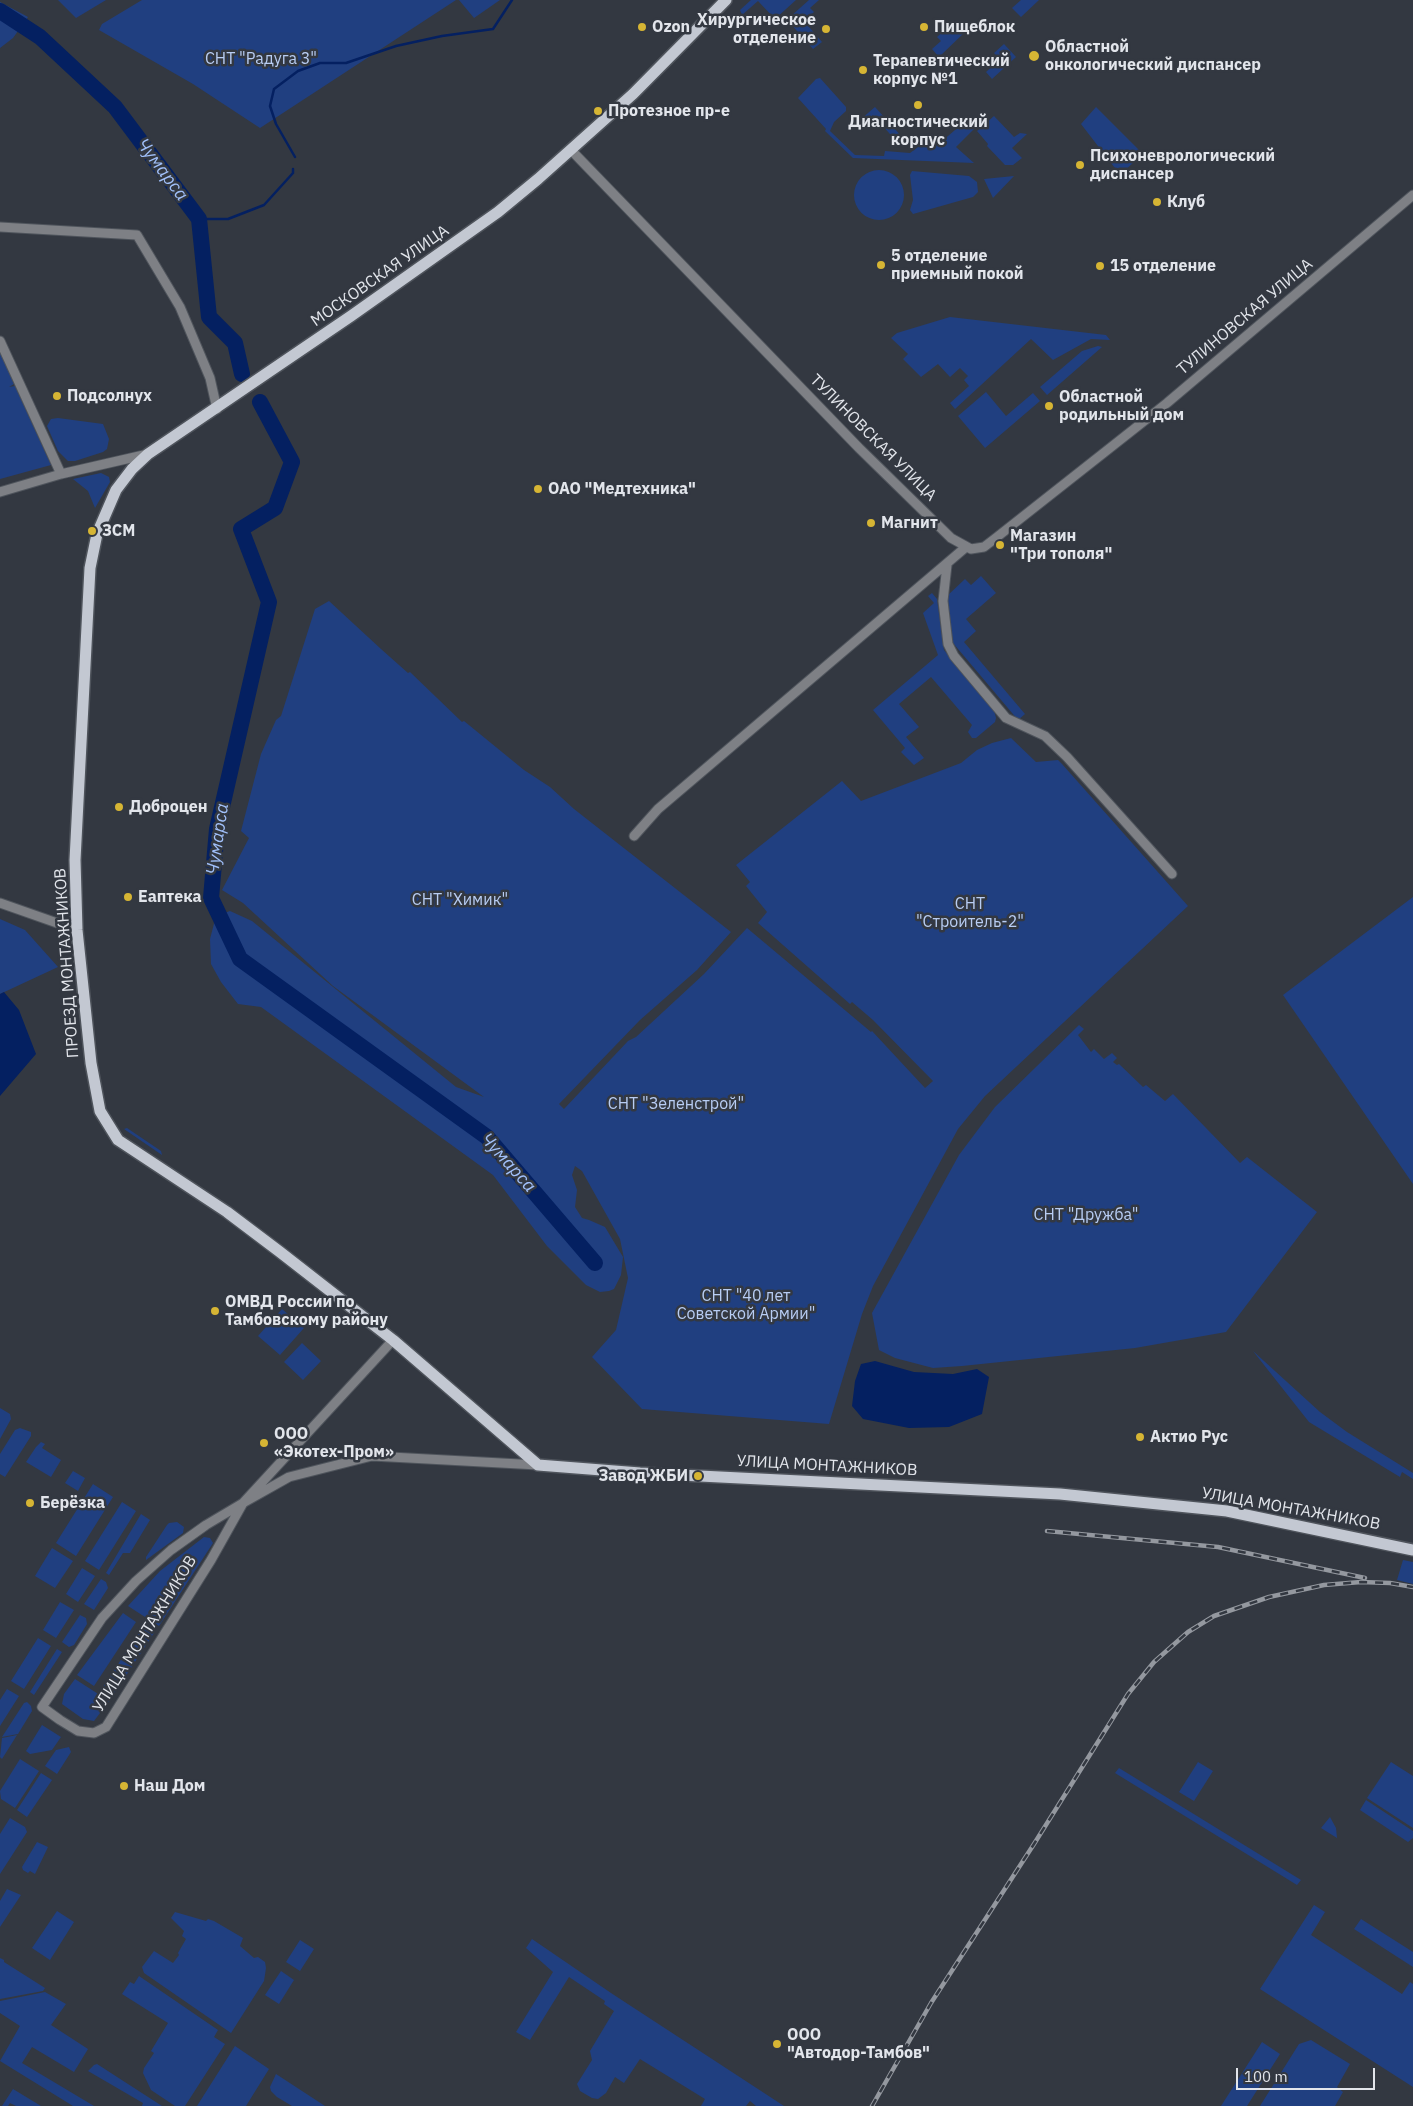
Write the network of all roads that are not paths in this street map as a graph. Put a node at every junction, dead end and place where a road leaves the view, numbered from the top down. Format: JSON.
{"nodes":[{"id":1,"x":726,"y":0,"type":"edge"},
{"id":2,"x":571,"y":150,"type":"junction"},
{"id":3,"x":1413,"y":195,"type":"edge"},
{"id":4,"x":0,"y":227,"type":"edge"},
{"id":5,"x":0,"y":341,"type":"edge"},
{"id":6,"x":217,"y":409,"type":"junction"},
{"id":7,"x":148,"y":454,"type":"junction"},
{"id":8,"x":61,"y":474,"type":"junction"},
{"id":9,"x":0,"y":492,"type":"edge"},
{"id":10,"x":966,"y":547,"type":"junction"},
{"id":11,"x":947,"y":565,"type":"junction"},
{"id":12,"x":634,"y":836,"type":"dead end"},
{"id":13,"x":1172,"y":874,"type":"dead end"},
{"id":14,"x":0,"y":903,"type":"edge"},
{"id":15,"x":77,"y":930,"type":"junction"},
{"id":16,"x":393,"y":1340,"type":"junction"},
{"id":17,"x":538,"y":1465,"type":"junction"},
{"id":18,"x":244,"y":1503,"type":"junction"},
{"id":19,"x":1413,"y":1550,"type":"edge"}],
"edges":[{"from":1,"to":2,"type":"main road","name":"МОСКОВСКАЯ УЛИЦА"},
{"from":2,"to":6,"type":"main road","name":"МОСКОВСКАЯ УЛИЦА"},
{"from":2,"to":10,"type":"street","name":"ТУЛИНОВСКАЯ УЛИЦА"},
{"from":3,"to":10,"type":"street","name":"ТУЛИНОВСКАЯ УЛИЦА"},
{"from":4,"to":6,"type":"street"},
{"from":5,"to":8,"type":"street"},
{"from":6,"to":7,"type":"main road","name":"МОСКОВСКАЯ УЛИЦА"},
{"from":7,"to":8,"type":"street","name":"МОСКОВСКАЯ УЛИЦА"},
{"from":7,"to":15,"type":"main road","name":"ПРОЕЗД МОНТАЖНИКОВ"},
{"from":8,"to":9,"type":"street","name":"МОСКОВСКАЯ УЛИЦА"},
{"from":10,"to":11,"type":"street"},
{"from":11,"to":12,"type":"street"},
{"from":11,"to":13,"type":"street"},
{"from":14,"to":15,"type":"street"},
{"from":15,"to":16,"type":"main road","name":"ПРОЕЗД МОНТАЖНИКОВ"},
{"from":16,"to":17,"type":"main road","name":"ПРОЕЗД МОНТАЖНИКОВ"},
{"from":16,"to":18,"type":"street"},
{"from":17,"to":18,"type":"street","name":"УЛИЦА МОНТАЖНИКОВ"},
{"from":17,"to":19,"type":"main road","name":"УЛИЦА МОНТАЖНИКОВ"},
{"from":18,"to":18,"type":"street","name":"УЛИЦА МОНТАЖНИКОВ"}]}
